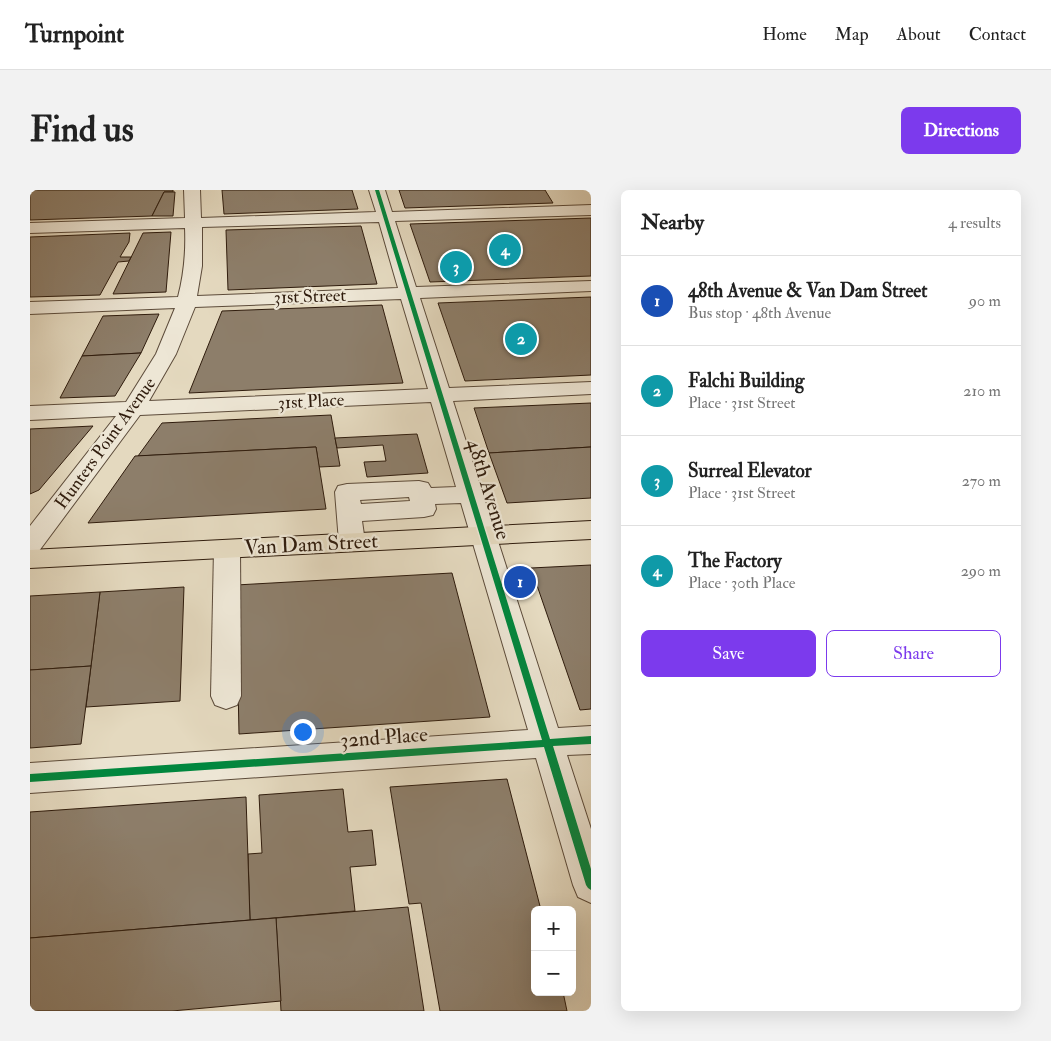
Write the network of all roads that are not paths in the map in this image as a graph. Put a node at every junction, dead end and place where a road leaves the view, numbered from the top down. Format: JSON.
{"nodes":[{"id":1,"x":192,"y":190,"type":"edge"},
{"id":2,"x":377,"y":190,"type":"edge"},
{"id":3,"x":591,"y":210,"type":"edge"},
{"id":4,"x":385,"y":216,"type":"junction"},
{"id":5,"x":193,"y":222,"type":"junction"},
{"id":6,"x":30,"y":228,"type":"edge"},
{"id":7,"x":591,"y":286,"type":"edge"},
{"id":8,"x":409,"y":293,"type":"junction"},
{"id":9,"x":186,"y":301,"type":"junction"},
{"id":10,"x":30,"y":308,"type":"edge"},
{"id":11,"x":591,"y":388,"type":"edge"},
{"id":12,"x":442,"y":394,"type":"junction"},
{"id":13,"x":134,"y":409,"type":"junction"},
{"id":14,"x":30,"y":413,"type":"edge"},
{"id":15,"x":68,"y":494,"type":"junction"},
{"id":16,"x":472,"y":494,"type":"junction"},
{"id":17,"x":422,"y":503,"type":"junction"},
{"id":18,"x":30,"y":513,"type":"edge"},
{"id":19,"x":591,"y":530,"type":"edge"},
{"id":20,"x":485,"y":535,"type":"junction"},
{"id":21,"x":431,"y":538,"type":"junction"},
{"id":22,"x":352,"y":542,"type":"junction"},
{"id":23,"x":30,"y":545,"type":"edge"},
{"id":24,"x":227,"y":549,"type":"junction"},
{"id":25,"x":30,"y":559,"type":"edge"},
{"id":26,"x":226,"y":696,"type":"dead end"},
{"id":27,"x":591,"y":740,"type":"edge"},
{"id":28,"x":547,"y":743,"type":"junction"},
{"id":29,"x":30,"y":778,"type":"edge"},
{"id":30,"x":591,"y":885,"type":"edge"}],
"edges":[{"from":1,"to":5,"type":"street","name":"Hunters Point Avenue"},
{"from":2,"to":4,"type":"street","name":"48th Avenue"},
{"from":3,"to":4,"type":"street"},
{"from":4,"to":5,"type":"street"},
{"from":4,"to":8,"type":"street","name":"48th Avenue"},
{"from":5,"to":6,"type":"street"},
{"from":5,"to":9,"type":"street","name":"Hunters Point Avenue"},
{"from":7,"to":8,"type":"street","name":"31st Street"},
{"from":8,"to":9,"type":"street","name":"31st Street"},
{"from":8,"to":12,"type":"street","name":"48th Avenue"},
{"from":9,"to":10,"type":"street","name":"31st Street"},
{"from":9,"to":13,"type":"street","name":"Hunters Point Avenue"},
{"from":11,"to":12,"type":"street","name":"31st Place"},
{"from":12,"to":13,"type":"street","name":"31st Place"},
{"from":12,"to":16,"type":"street","name":"48th Avenue"},
{"from":13,"to":14,"type":"street","name":"31st Place"},
{"from":13,"to":15,"type":"street","name":"Hunters Point Avenue"},
{"from":15,"to":18,"type":"street"},
{"from":15,"to":23,"type":"street","name":"Hunters Point Avenue"},
{"from":16,"to":17,"type":"street"},
{"from":16,"to":20,"type":"street","name":"48th Avenue"},
{"from":17,"to":21,"type":"street"},
{"from":17,"to":22,"type":"street"},
{"from":19,"to":20,"type":"main road","name":"Van Dam Street"},
{"from":20,"to":21,"type":"main road","name":"Van Dam Street"},
{"from":20,"to":28,"type":"street","name":"48th Avenue"},
{"from":21,"to":22,"type":"main road","name":"Van Dam Street"},
{"from":22,"to":24,"type":"main road","name":"Van Dam Street"},
{"from":24,"to":25,"type":"main road","name":"Van Dam Street"},
{"from":24,"to":26,"type":"street"},
{"from":27,"to":28,"type":"street","name":"32nd Place"},
{"from":28,"to":29,"type":"street","name":"32nd Place"},
{"from":28,"to":30,"type":"street","name":"48th Avenue"}]}
